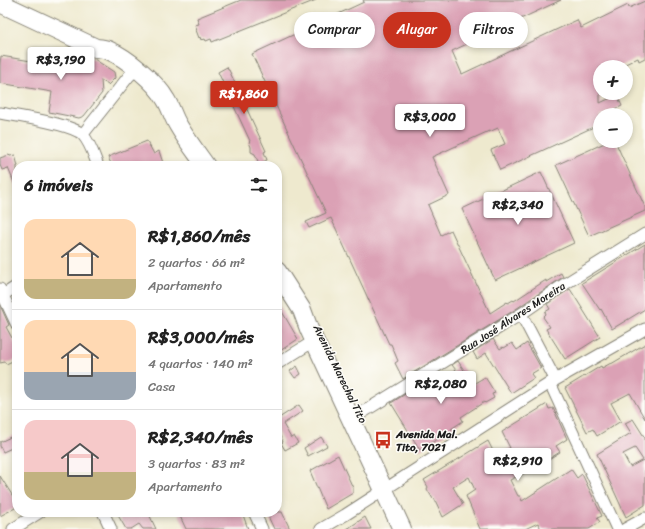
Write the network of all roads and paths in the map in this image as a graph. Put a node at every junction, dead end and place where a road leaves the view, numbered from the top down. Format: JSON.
{"nodes":[{"id":1,"x":0,"y":2,"type":"edge"},
{"id":2,"x":133,"y":73,"type":"junction"},
{"id":3,"x":0,"y":113,"type":"edge"},
{"id":4,"x":83,"y":134,"type":"junction"},
{"id":5,"x":96,"y":161,"type":"edge"},
{"id":6,"x":203,"y":161,"type":"edge"},
{"id":7,"x":645,"y":234,"type":"edge"},
{"id":8,"x":282,"y":279,"type":"edge"},
{"id":9,"x":12,"y":288,"type":"edge"},
{"id":10,"x":1,"y":294,"type":"edge"},
{"id":11,"x":302,"y":310,"type":"junction"},
{"id":12,"x":520,"y":314,"type":"junction"},
{"id":13,"x":12,"y":316,"type":"edge"},
{"id":14,"x":645,"y":329,"type":"edge"},
{"id":15,"x":314,"y":341,"type":"junction"},
{"id":16,"x":282,"y":361,"type":"edge"},
{"id":17,"x":552,"y":381,"type":"junction"},
{"id":18,"x":342,"y":388,"type":"junction"},
{"id":19,"x":360,"y":414,"type":"junction"},
{"id":20,"x":388,"y":487,"type":"junction"},
{"id":21,"x":32,"y":517,"type":"edge"},
{"id":22,"x":105,"y":517,"type":"edge"},
{"id":23,"x":256,"y":517,"type":"edge"},
{"id":24,"x":645,"y":518,"type":"edge"},
{"id":25,"x":13,"y":529,"type":"edge"},
{"id":26,"x":111,"y":529,"type":"edge"},
{"id":27,"x":262,"y":529,"type":"edge"},
{"id":28,"x":321,"y":529,"type":"edge"},
{"id":29,"x":402,"y":529,"type":"edge"},
{"id":30,"x":411,"y":529,"type":"edge"},
{"id":31,"x":617,"y":529,"type":"edge"},
{"id":32,"x":625,"y":529,"type":"edge"}],
"edges":[{"from":1,"to":2,"type":"main road"},
{"from":2,"to":4,"type":"street"},
{"from":2,"to":6,"type":"main road"},
{"from":3,"to":4,"type":"street"},
{"from":4,"to":5,"type":"street"},
{"from":7,"to":12,"type":"street","name":"Rua José Alvares Moreira"},
{"from":8,"to":11,"type":"main road","name":"Avenida Marechal Tito"},
{"from":9,"to":10,"type":"street"},
{"from":10,"to":13,"type":"street"},
{"from":11,"to":15,"type":"main road","name":"Avenida Marechal Tito"},
{"from":11,"to":18,"type":"main road","name":"Avenida Marechal Tito"},
{"from":12,"to":17,"type":"street"},
{"from":12,"to":19,"type":"street","name":"Rua José Alvares Moreira"},
{"from":14,"to":17,"type":"street"},
{"from":15,"to":16,"type":"street"},
{"from":15,"to":18,"type":"main road","name":"Avenida Marechal Tito"},
{"from":17,"to":20,"type":"street"},
{"from":17,"to":31,"type":"street"},
{"from":18,"to":19,"type":"main road","name":"Avenida Marechal Tito"},
{"from":18,"to":20,"type":"main road","name":"Avenida Marechal Tito"},
{"from":19,"to":20,"type":"main road","name":"Avenida Marechal Tito"},
{"from":20,"to":28,"type":"street"},
{"from":20,"to":29,"type":"main road","name":"Avenida Marechal Tito"},
{"from":20,"to":30,"type":"main road","name":"Avenida Marechal Tito"},
{"from":21,"to":25,"type":"street"},
{"from":22,"to":26,"type":"street"},
{"from":23,"to":27,"type":"street"},
{"from":24,"to":32,"type":"street"}]}
